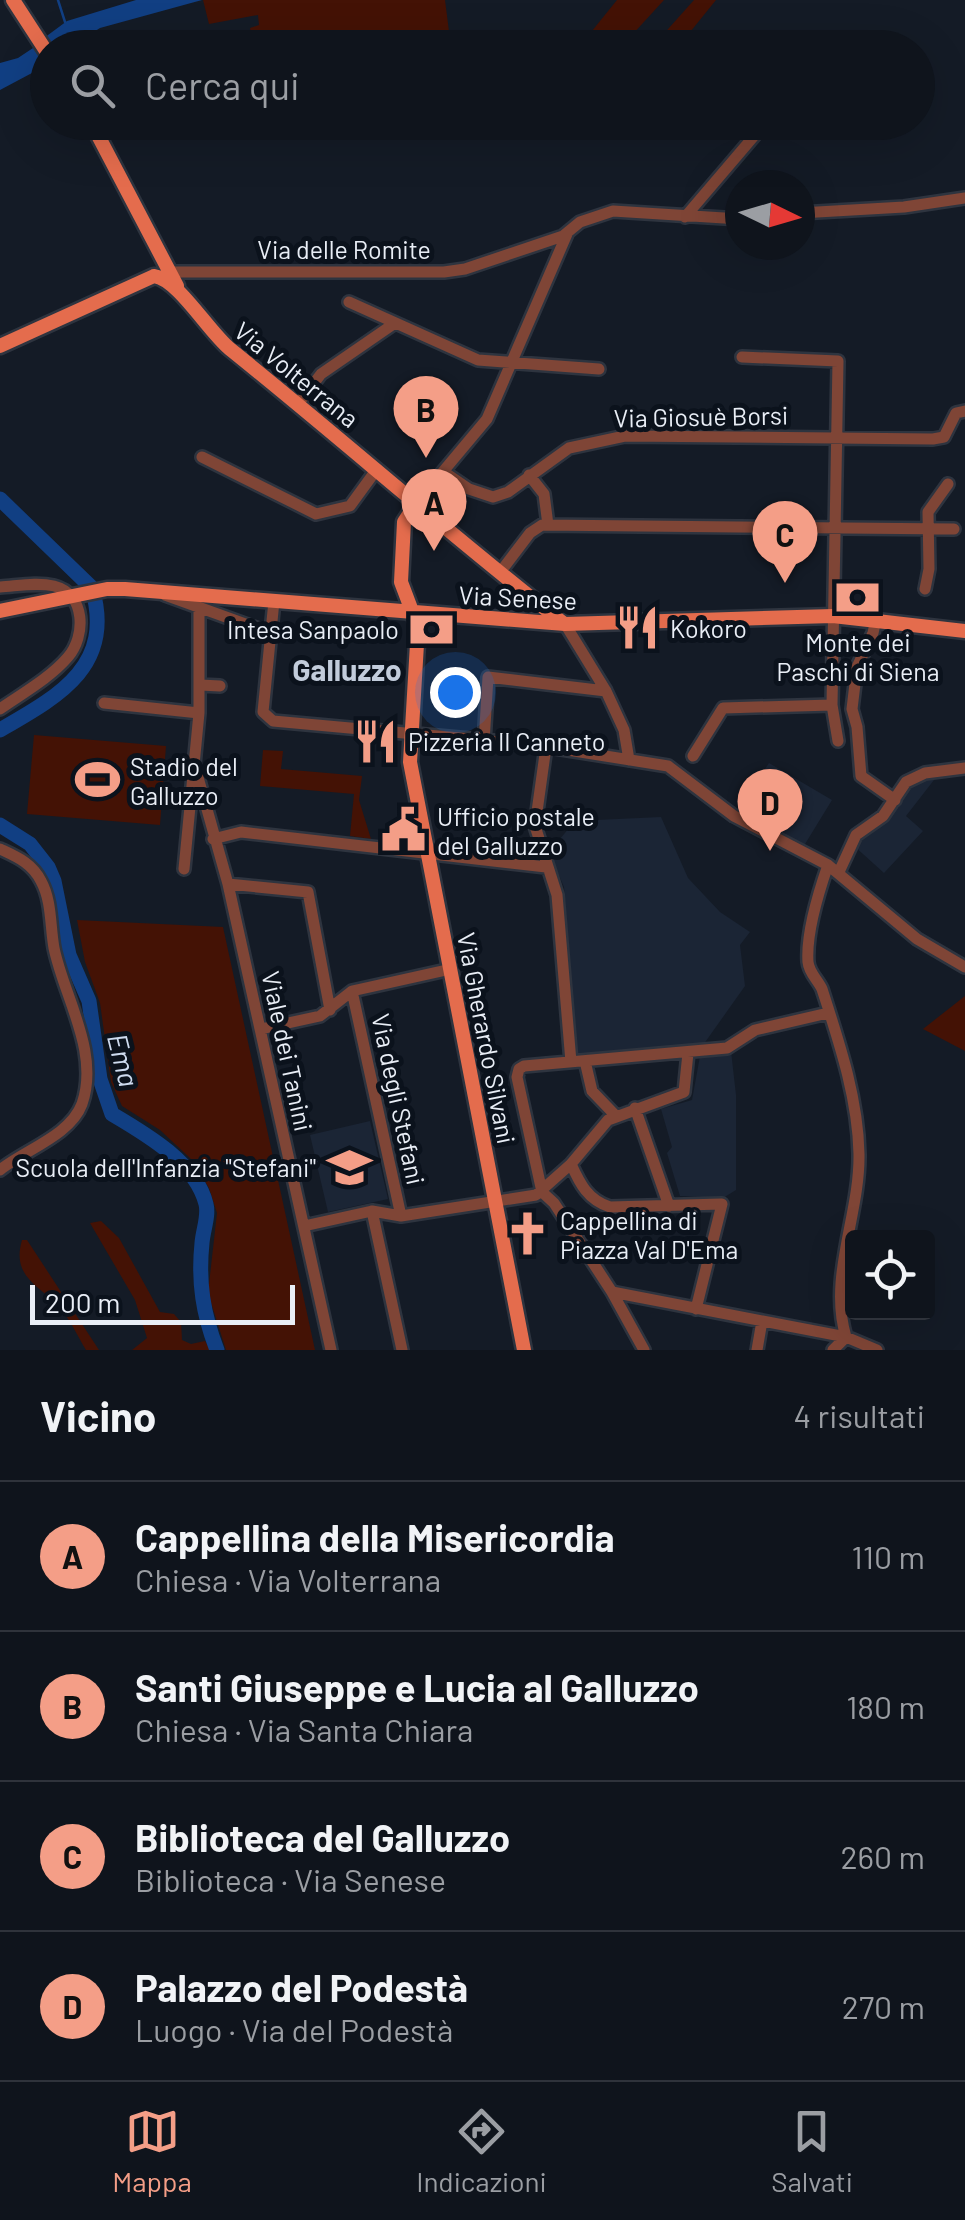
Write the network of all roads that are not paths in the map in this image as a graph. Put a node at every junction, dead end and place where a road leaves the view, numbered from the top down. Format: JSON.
{"nodes":[{"id":1,"x":13,"y":0,"type":"edge"},
{"id":2,"x":31,"y":30,"type":"edge"},
{"id":3,"x":100,"y":140,"type":"edge"},
{"id":4,"x":751,"y":140,"type":"edge"},
{"id":5,"x":965,"y":198,"type":"edge"},
{"id":6,"x":815,"y":212,"type":"edge"},
{"id":7,"x":685,"y":218,"type":"junction"},
{"id":8,"x":725,"y":219,"type":"edge"},
{"id":9,"x":568,"y":234,"type":"junction"},
{"id":10,"x":161,"y":268,"type":"junction"},
{"id":11,"x":349,"y":302,"type":"dead end"},
{"id":12,"x":394,"y":322,"type":"junction"},
{"id":13,"x":0,"y":346,"type":"edge"},
{"id":14,"x":742,"y":357,"type":"dead end"},
{"id":15,"x":512,"y":364,"type":"junction"},
{"id":16,"x":600,"y":369,"type":"dead end"},
{"id":17,"x":298,"y":404,"type":"junction"},
{"id":18,"x":965,"y":411,"type":"edge"},
{"id":19,"x":836,"y":438,"type":"junction"},
{"id":20,"x":202,"y":457,"type":"dead end"},
{"id":21,"x":377,"y":469,"type":"junction"},
{"id":22,"x":444,"y":472,"type":"junction"},
{"id":23,"x":529,"y":475,"type":"junction"},
{"id":24,"x":948,"y":484,"type":"dead end"},
{"id":25,"x":415,"y":504,"type":"junction"},
{"id":26,"x":548,"y":524,"type":"junction"},
{"id":27,"x":834,"y":528,"type":"junction"},
{"id":28,"x":954,"y":528,"type":"dead end"},
{"id":29,"x":928,"y":529,"type":"junction"},
{"id":30,"x":502,"y":571,"type":"junction"},
{"id":31,"x":0,"y":587,"type":"edge"},
{"id":32,"x":925,"y":588,"type":"dead end"},
{"id":33,"x":157,"y":592,"type":"junction"},
{"id":34,"x":76,"y":595,"type":"junction"},
{"id":35,"x":274,"y":601,"type":"junction"},
{"id":36,"x":0,"y":611,"type":"edge"},
{"id":37,"x":412,"y":613,"type":"junction"},
{"id":38,"x":198,"y":615,"type":"junction"},
{"id":39,"x":833,"y":616,"type":"junction"},
{"id":40,"x":876,"y":619,"type":"junction"},
{"id":41,"x":564,"y":624,"type":"junction"},
{"id":42,"x":965,"y":631,"type":"edge"},
{"id":43,"x":270,"y":633,"type":"junction"},
{"id":44,"x":200,"y":685,"type":"junction"},
{"id":45,"x":220,"y":686,"type":"dead end"},
{"id":46,"x":606,"y":691,"type":"junction"},
{"id":47,"x":104,"y":703,"type":"dead end"},
{"id":48,"x":832,"y":705,"type":"junction"},
{"id":49,"x":0,"y":708,"type":"edge"},
{"id":50,"x":199,"y":713,"type":"junction"},
{"id":51,"x":411,"y":734,"type":"junction"},
{"id":52,"x":838,"y":741,"type":"dead end"},
{"id":53,"x":484,"y":742,"type":"junction"},
{"id":54,"x":546,"y":747,"type":"junction"},
{"id":55,"x":692,"y":756,"type":"dead end"},
{"id":56,"x":629,"y":760,"type":"junction"},
{"id":57,"x":194,"y":763,"type":"junction"},
{"id":58,"x":965,"y":768,"type":"edge"},
{"id":59,"x":895,"y":800,"type":"junction"},
{"id":60,"x":214,"y":839,"type":"junction"},
{"id":61,"x":0,"y":849,"type":"edge"},
{"id":62,"x":427,"y":853,"type":"junction"},
{"id":63,"x":546,"y":867,"type":"junction"},
{"id":64,"x":834,"y":868,"type":"junction"},
{"id":65,"x":184,"y":869,"type":"dead end"},
{"id":66,"x":228,"y":884,"type":"junction"},
{"id":67,"x":965,"y":967,"type":"edge"},
{"id":68,"x":451,"y":969,"type":"junction"},
{"id":69,"x":352,"y":991,"type":"junction"},
{"id":70,"x":330,"y":1010,"type":"junction"},
{"id":71,"x":828,"y":1013,"type":"junction"},
{"id":72,"x":260,"y":1029,"type":"junction"},
{"id":73,"x":688,"y":1053,"type":"junction"},
{"id":74,"x":578,"y":1062,"type":"junction"},
{"id":75,"x":635,"y":1108,"type":"junction"},
{"id":76,"x":616,"y":1116,"type":"junction"},
{"id":77,"x":572,"y":1164,"type":"junction"},
{"id":78,"x":0,"y":1170,"type":"edge"},
{"id":79,"x":542,"y":1192,"type":"junction"},
{"id":80,"x":496,"y":1200,"type":"junction"},
{"id":81,"x":670,"y":1206,"type":"junction"},
{"id":82,"x":372,"y":1211,"type":"junction"},
{"id":83,"x":401,"y":1216,"type":"junction"},
{"id":84,"x":304,"y":1226,"type":"junction"},
{"id":85,"x":612,"y":1292,"type":"junction"},
{"id":86,"x":696,"y":1308,"type":"junction"},
{"id":87,"x":762,"y":1321,"type":"junction"},
{"id":88,"x":846,"y":1336,"type":"junction"},
{"id":89,"x":331,"y":1350,"type":"edge"},
{"id":90,"x":402,"y":1350,"type":"edge"},
{"id":91,"x":524,"y":1350,"type":"edge"},
{"id":92,"x":644,"y":1350,"type":"edge"},
{"id":93,"x":757,"y":1350,"type":"edge"},
{"id":94,"x":833,"y":1350,"type":"edge"},
{"id":95,"x":877,"y":1350,"type":"edge"}],
"edges":[{"from":1,"to":2,"type":"main road"},
{"from":3,"to":10,"type":"main road"},
{"from":4,"to":7,"type":"street"},
{"from":5,"to":6,"type":"street"},
{"from":7,"to":8,"type":"street","name":"Via delle Romite"},
{"from":7,"to":9,"type":"street","name":"Via delle Romite"},
{"from":9,"to":10,"type":"street","name":"Via delle Romite"},
{"from":9,"to":15,"type":"street"},
{"from":10,"to":13,"type":"main road"},
{"from":10,"to":17,"type":"main road","name":"Via Volterrana"},
{"from":11,"to":12,"type":"street"},
{"from":12,"to":15,"type":"street"},
{"from":12,"to":17,"type":"street"},
{"from":14,"to":19,"type":"street"},
{"from":15,"to":16,"type":"street"},
{"from":15,"to":22,"type":"street"},
{"from":17,"to":21,"type":"main road","name":"Via Volterrana"},
{"from":18,"to":19,"type":"street","name":"Via Giosuè Borsi"},
{"from":19,"to":23,"type":"street","name":"Via Giosuè Borsi"},
{"from":19,"to":27,"type":"street"},
{"from":20,"to":21,"type":"street"},
{"from":21,"to":25,"type":"main road","name":"Via Volterrana"},
{"from":22,"to":23,"type":"street","name":"Via Giosuè Borsi"},
{"from":22,"to":25,"type":"street"},
{"from":23,"to":26,"type":"street"},
{"from":24,"to":29,"type":"street"},
{"from":25,"to":30,"type":"main road","name":"Via Volterrana"},
{"from":25,"to":37,"type":"main road","name":"Via Gherardo Silvani"},
{"from":26,"to":27,"type":"street"},
{"from":26,"to":30,"type":"street"},
{"from":27,"to":29,"type":"street"},
{"from":27,"to":39,"type":"street"},
{"from":28,"to":29,"type":"street"},
{"from":29,"to":32,"type":"street"},
{"from":30,"to":41,"type":"main road","name":"Via Volterrana"},
{"from":31,"to":34,"type":"street","name":"Via Senese"},
{"from":33,"to":34,"type":"main road","name":"Via Senese"},
{"from":33,"to":35,"type":"main road","name":"Via Senese"},
{"from":33,"to":38,"type":"street"},
{"from":34,"to":36,"type":"main road","name":"Via Senese"},
{"from":34,"to":49,"type":"street"},
{"from":35,"to":37,"type":"main road","name":"Via Senese"},
{"from":35,"to":43,"type":"street"},
{"from":37,"to":41,"type":"main road","name":"Via Senese"},
{"from":37,"to":51,"type":"main road","name":"Via Gherardo Silvani"},
{"from":38,"to":43,"type":"street"},
{"from":38,"to":44,"type":"street"},
{"from":39,"to":40,"type":"main road","name":"Via Senese"},
{"from":39,"to":41,"type":"main road","name":"Via Senese"},
{"from":39,"to":48,"type":"street"},
{"from":40,"to":42,"type":"main road","name":"Via Senese"},
{"from":40,"to":59,"type":"street"},
{"from":41,"to":46,"type":"street"},
{"from":43,"to":51,"type":"street"},
{"from":44,"to":45,"type":"street"},
{"from":44,"to":50,"type":"street"},
{"from":46,"to":53,"type":"street"},
{"from":46,"to":56,"type":"street"},
{"from":47,"to":50,"type":"street"},
{"from":48,"to":52,"type":"street"},
{"from":48,"to":55,"type":"street"},
{"from":50,"to":57,"type":"street"},
{"from":51,"to":53,"type":"street"},
{"from":51,"to":62,"type":"main road","name":"Via Gherardo Silvani"},
{"from":53,"to":54,"type":"street"},
{"from":54,"to":56,"type":"street"},
{"from":54,"to":63,"type":"street"},
{"from":56,"to":64,"type":"street"},
{"from":57,"to":60,"type":"street","name":"Viale dei Tanini"},
{"from":57,"to":65,"type":"street"},
{"from":58,"to":59,"type":"street"},
{"from":59,"to":64,"type":"street"},
{"from":60,"to":62,"type":"street"},
{"from":60,"to":66,"type":"street","name":"Viale dei Tanini"},
{"from":61,"to":78,"type":"street"},
{"from":62,"to":63,"type":"street"},
{"from":62,"to":68,"type":"main road","name":"Via Gherardo Silvani"},
{"from":63,"to":74,"type":"street"},
{"from":64,"to":67,"type":"street"},
{"from":64,"to":71,"type":"street"},
{"from":66,"to":70,"type":"street"},
{"from":66,"to":72,"type":"street","name":"Viale dei Tanini"},
{"from":68,"to":69,"type":"street"},
{"from":68,"to":80,"type":"main road","name":"Via Gherardo Silvani"},
{"from":69,"to":70,"type":"street"},
{"from":69,"to":83,"type":"street","name":"Via degli Stefani"},
{"from":70,"to":72,"type":"street"},
{"from":71,"to":73,"type":"street"},
{"from":71,"to":88,"type":"street"},
{"from":72,"to":84,"type":"street","name":"Viale dei Tanini"},
{"from":73,"to":74,"type":"street"},
{"from":73,"to":75,"type":"street"},
{"from":74,"to":76,"type":"street"},
{"from":74,"to":79,"type":"street"},
{"from":75,"to":76,"type":"street"},
{"from":75,"to":81,"type":"street"},
{"from":76,"to":77,"type":"street"},
{"from":77,"to":79,"type":"street"},
{"from":77,"to":81,"type":"street"},
{"from":79,"to":80,"type":"street"},
{"from":79,"to":85,"type":"street"},
{"from":80,"to":83,"type":"street"},
{"from":80,"to":91,"type":"main road","name":"Via Gherardo Silvani"},
{"from":81,"to":86,"type":"street"},
{"from":82,"to":83,"type":"street"},
{"from":82,"to":84,"type":"street"},
{"from":82,"to":90,"type":"street"},
{"from":84,"to":89,"type":"street","name":"Viale dei Tanini"},
{"from":85,"to":86,"type":"street"},
{"from":85,"to":92,"type":"street"},
{"from":86,"to":87,"type":"street"},
{"from":87,"to":88,"type":"street"},
{"from":87,"to":93,"type":"street"},
{"from":88,"to":94,"type":"street"},
{"from":88,"to":95,"type":"street"}]}
